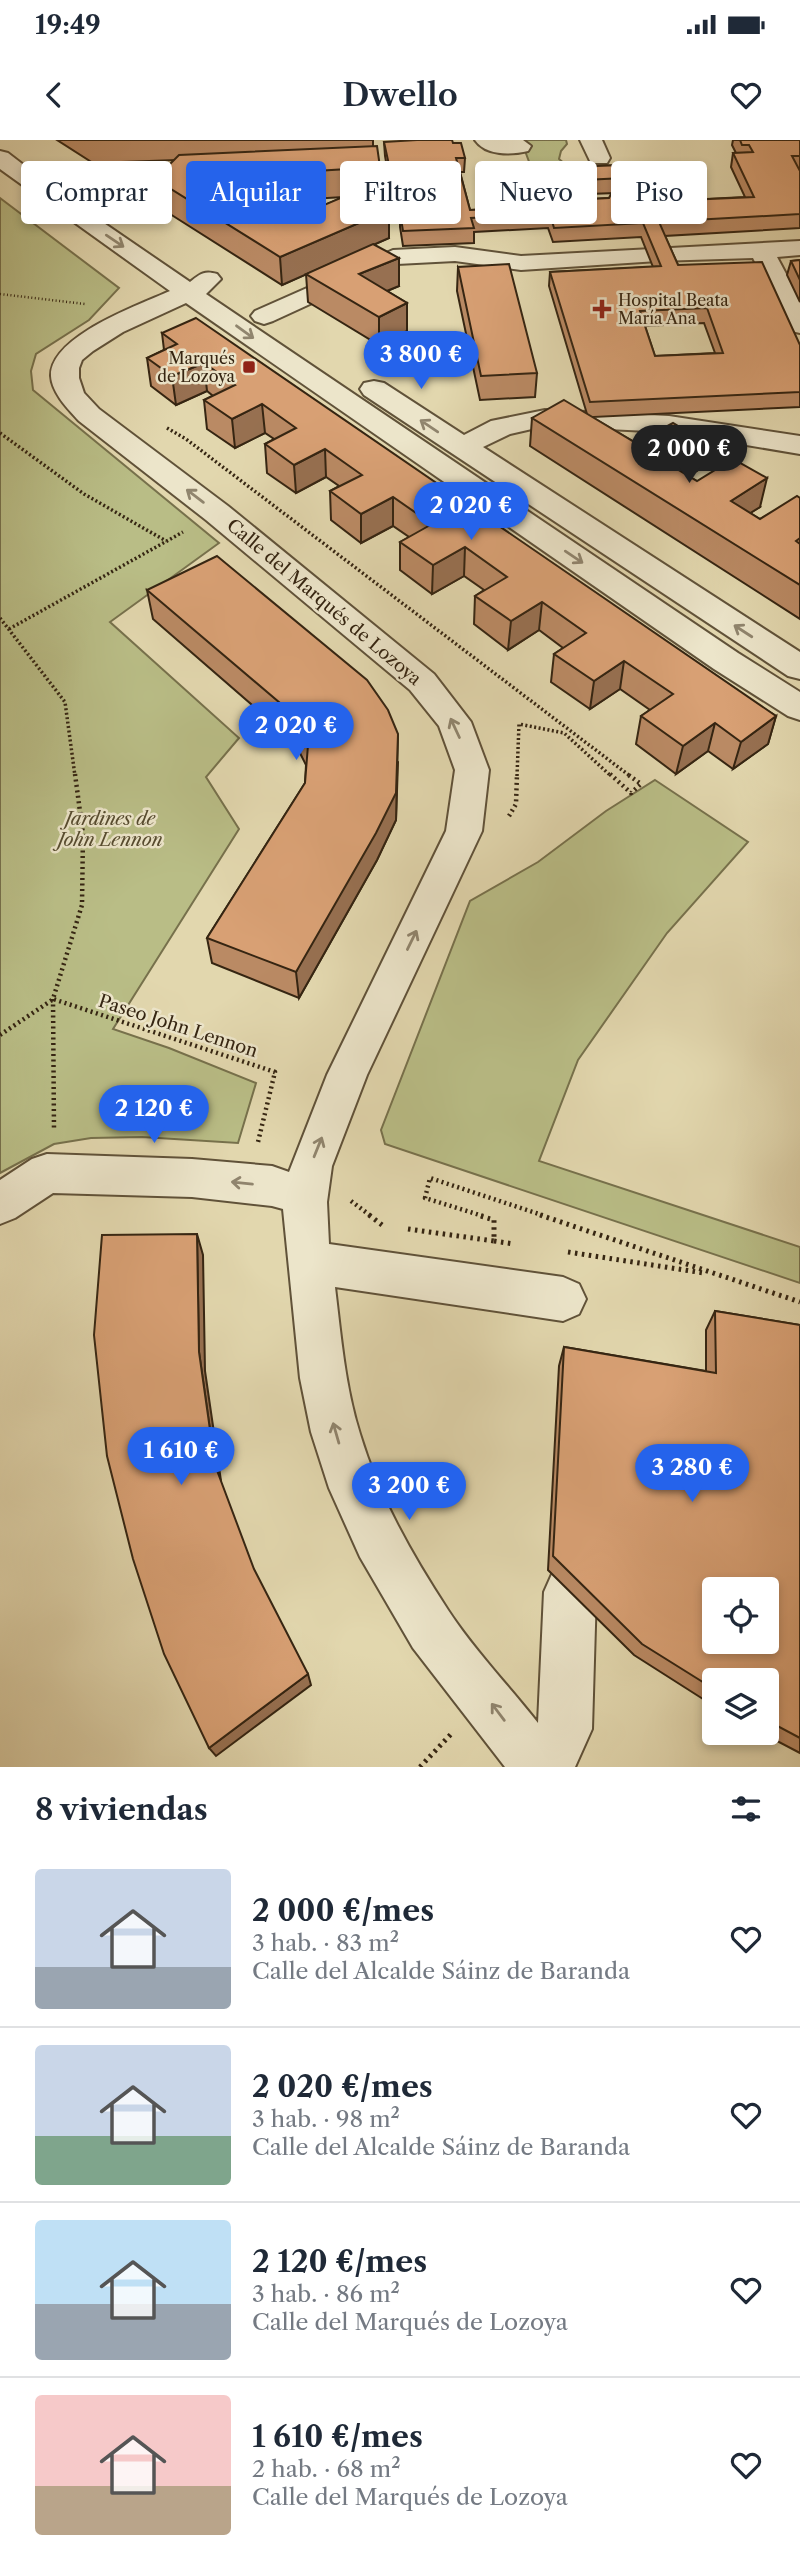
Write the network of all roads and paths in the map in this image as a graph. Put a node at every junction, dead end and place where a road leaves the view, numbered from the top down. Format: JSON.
{"nodes":[{"id":1,"x":13,"y":140,"type":"edge"},
{"id":2,"x":486,"y":140,"type":"edge"},
{"id":3,"x":520,"y":146,"type":"dead end"},
{"id":4,"x":0,"y":158,"type":"edge"},
{"id":5,"x":36,"y":161,"type":"edge"},
{"id":6,"x":121,"y":224,"type":"edge"},
{"id":7,"x":800,"y":248,"type":"edge"},
{"id":8,"x":762,"y":251,"type":"junction"},
{"id":9,"x":199,"y":286,"type":"junction"},
{"id":10,"x":0,"y":294,"type":"edge"},
{"id":11,"x":90,"y":304,"type":"dead end"},
{"id":12,"x":264,"y":316,"type":"junction"},
{"id":13,"x":800,"y":325,"type":"edge"},
{"id":14,"x":163,"y":425,"type":"dead end"},
{"id":15,"x":0,"y":433,"type":"edge"},
{"id":16,"x":800,"y":445,"type":"edge"},
{"id":17,"x":462,"y":447,"type":"junction"},
{"id":18,"x":217,"y":513,"type":"junction"},
{"id":19,"x":167,"y":541,"type":"junction"},
{"id":20,"x":0,"y":618,"type":"edge"},
{"id":21,"x":9,"y":629,"type":"junction"},
{"id":22,"x":800,"y":668,"type":"edge"},
{"id":23,"x":800,"y":708,"type":"edge"},
{"id":24,"x":564,"y":733,"type":"dead end"},
{"id":25,"x":53,"y":999,"type":"junction"},
{"id":26,"x":0,"y":1035,"type":"edge"},
{"id":27,"x":257,"y":1146,"type":"dead end"},
{"id":28,"x":47,"y":1173,"type":"junction"},
{"id":29,"x":308,"y":1184,"type":"junction"},
{"id":30,"x":0,"y":1204,"type":"edge"},
{"id":31,"x":391,"y":1226,"type":"dead end"},
{"id":32,"x":404,"y":1228,"type":"dead end"},
{"id":33,"x":494,"y":1241,"type":"junction"},
{"id":34,"x":521,"y":1245,"type":"dead end"},
{"id":35,"x":560,"y":1251,"type":"dead end"},
{"id":36,"x":309,"y":1262,"type":"junction"},
{"id":37,"x":719,"y":1275,"type":"junction"},
{"id":38,"x":563,"y":1299,"type":"dead end"},
{"id":39,"x":800,"y":1302,"type":"edge"},
{"id":40,"x":570,"y":1592,"type":"edge"},
{"id":41,"x":539,"y":1767,"type":"edge"},
{"id":42,"x":546,"y":1767,"type":"edge"}],
"edges":[{"from":1,"to":5,"type":"street"},
{"from":2,"to":3,"type":"street"},
{"from":4,"to":9,"type":"street","one_way":true},
{"from":6,"to":9,"type":"street"},
{"from":7,"to":8,"type":"street"},
{"from":8,"to":12,"type":"street"},
{"from":8,"to":13,"type":"street"},
{"from":9,"to":12,"type":"street"},
{"from":18,"to":9,"type":"street","name":"Calle del Marqués de Lozoya","one_way":true},
{"from":9,"to":23,"type":"street","one_way":true},
{"from":10,"to":11,"type":"path"},
{"from":17,"to":12,"type":"street","one_way":true},
{"from":14,"to":24,"type":"path"},
{"from":15,"to":19,"type":"path"},
{"from":16,"to":17,"type":"street"},
{"from":22,"to":17,"type":"street","one_way":true},
{"from":18,"to":19,"type":"path"},
{"from":29,"to":18,"type":"street","name":"Calle del Marqués de Lozoya","one_way":true},
{"from":19,"to":21,"type":"path"},
{"from":20,"to":21,"type":"path"},
{"from":21,"to":25,"type":"path"},
{"from":25,"to":26,"type":"path"},
{"from":25,"to":27,"type":"path","name":"Paseo John Lennon"},
{"from":25,"to":28,"type":"path"},
{"from":29,"to":28,"type":"street","one_way":true},
{"from":28,"to":30,"type":"street"},
{"from":29,"to":31,"type":"path"},
{"from":29,"to":36,"type":"street","name":"Calle del Marqués de Lozoya"},
{"from":32,"to":33,"type":"path"},
{"from":33,"to":34,"type":"path"},
{"from":33,"to":37,"type":"path"},
{"from":35,"to":37,"type":"path"},
{"from":36,"to":38,"type":"street"},
{"from":41,"to":36,"type":"street","name":"Calle del Marqués de Lozoya","one_way":true},
{"from":37,"to":39,"type":"path"},
{"from":40,"to":42,"type":"street"}]}
